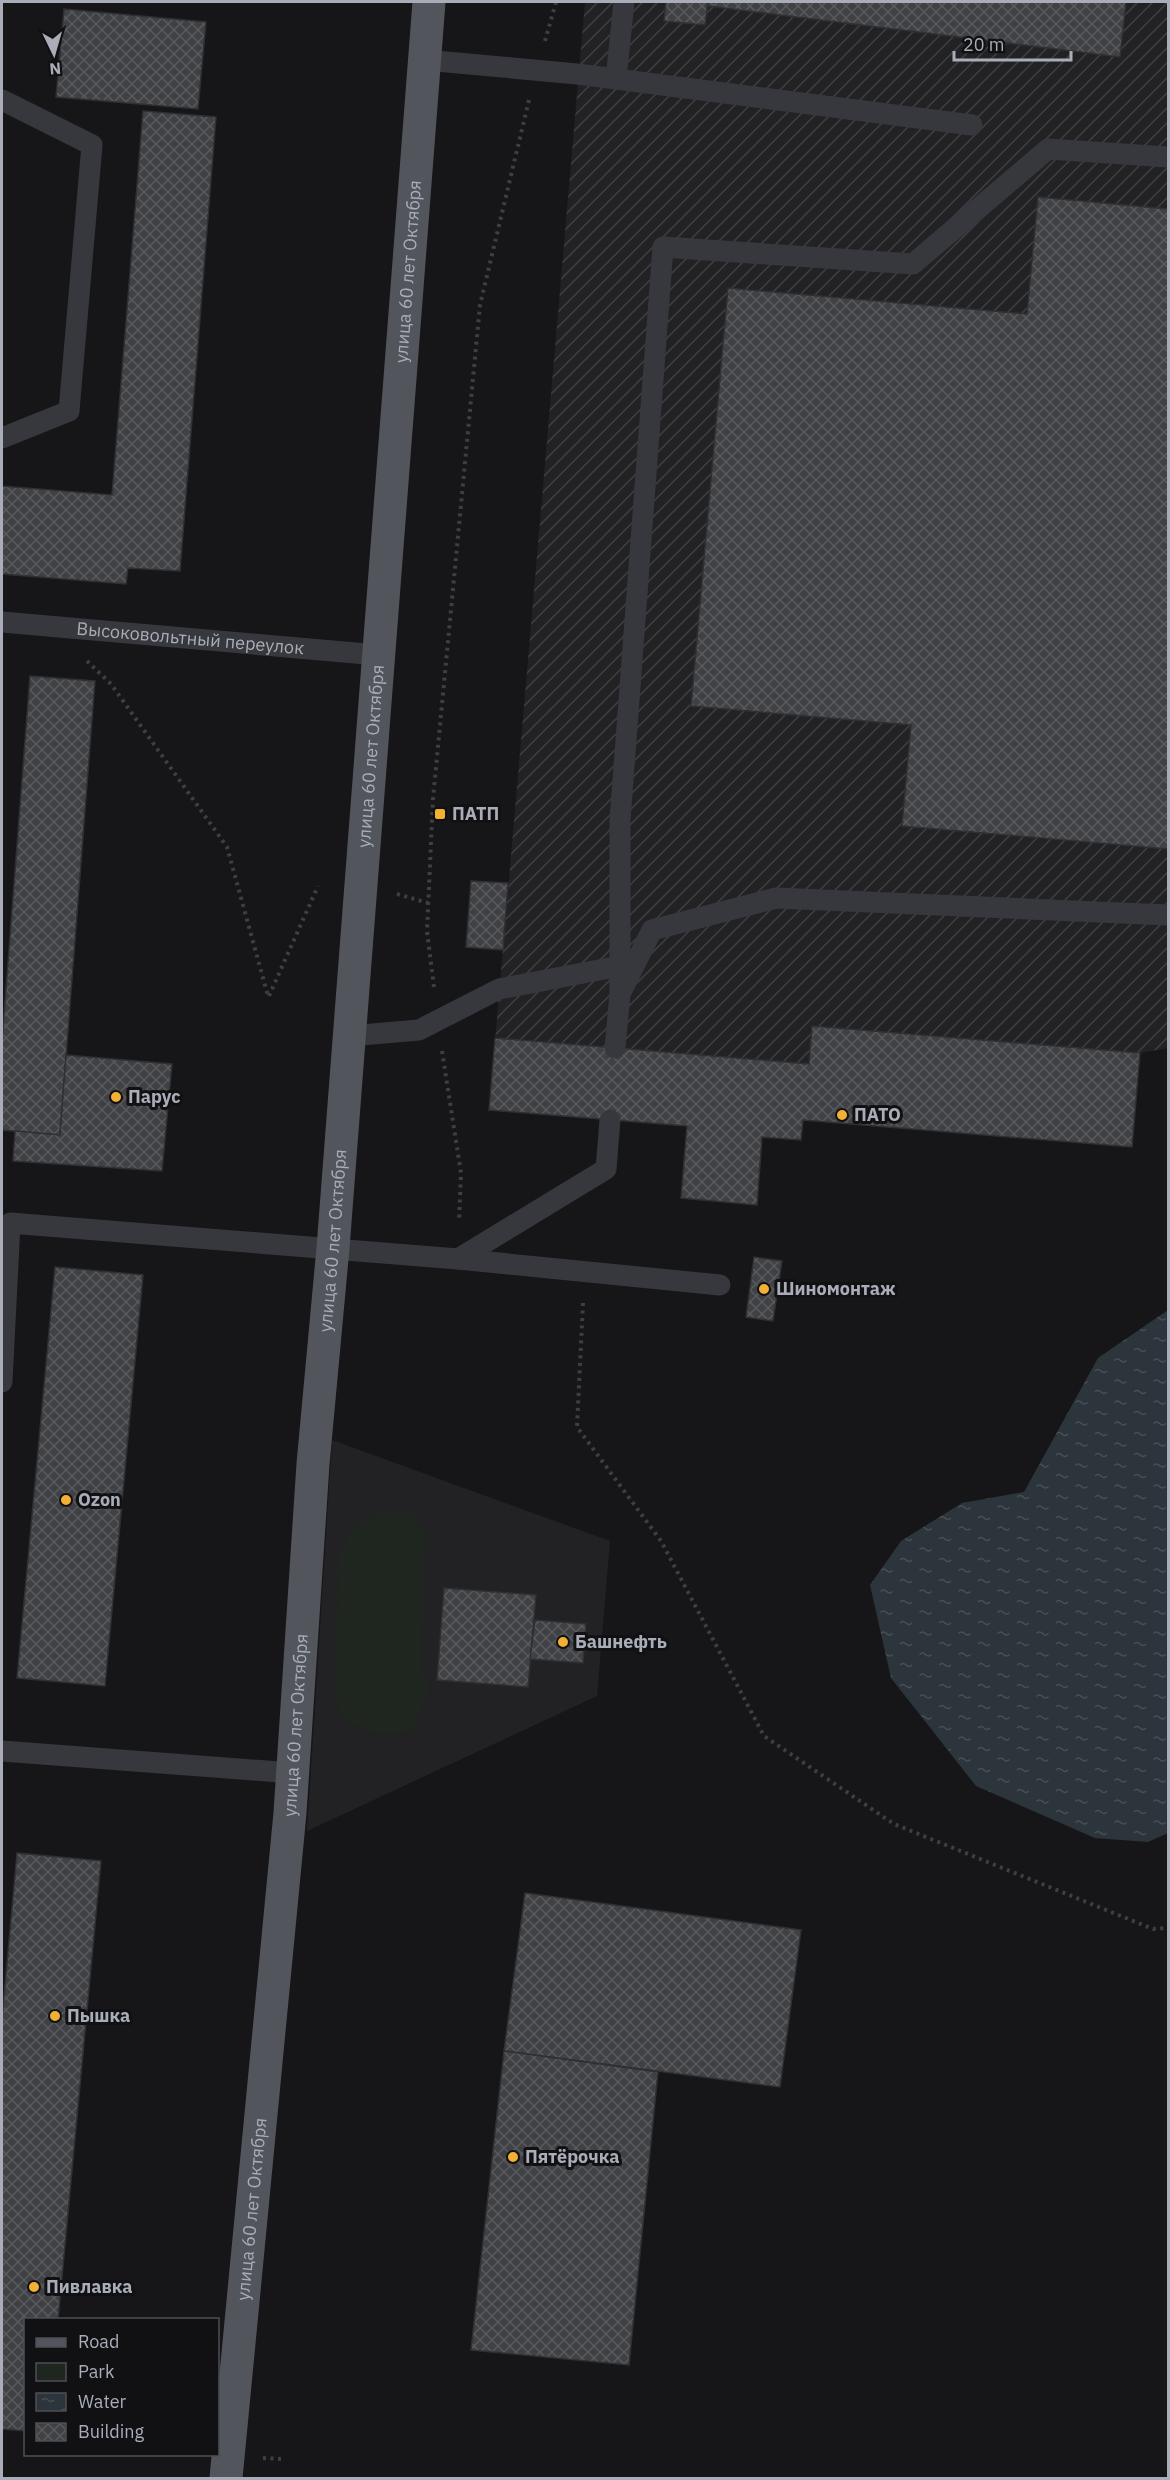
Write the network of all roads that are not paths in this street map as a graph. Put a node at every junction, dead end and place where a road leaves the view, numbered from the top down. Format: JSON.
{"nodes":[{"id":1,"x":424,"y":2,"type":"edge"},
{"id":2,"x":624,"y":2,"type":"edge"},
{"id":3,"x":425,"y":60,"type":"junction"},
{"id":4,"x":616,"y":79,"type":"junction"},
{"id":5,"x":2,"y":100,"type":"edge"},
{"id":6,"x":972,"y":125,"type":"dead end"},
{"id":7,"x":1168,"y":157,"type":"edge"},
{"id":8,"x":2,"y":438,"type":"edge"},
{"id":9,"x":2,"y":622,"type":"edge"},
{"id":10,"x":378,"y":655,"type":"junction"},
{"id":11,"x":1168,"y":915,"type":"edge"},
{"id":12,"x":620,"y":966,"type":"junction"},
{"id":13,"x":620,"y":994,"type":"junction"},
{"id":14,"x":349,"y":1036,"type":"junction"},
{"id":15,"x":615,"y":1048,"type":"dead end"},
{"id":16,"x":610,"y":1120,"type":"dead end"},
{"id":17,"x":333,"y":1248,"type":"junction"},
{"id":18,"x":458,"y":1259,"type":"junction"},
{"id":19,"x":720,"y":1285,"type":"dead end"},
{"id":20,"x":2,"y":1382,"type":"edge"},
{"id":21,"x":2,"y":1751,"type":"edge"},
{"id":22,"x":292,"y":1773,"type":"junction"},
{"id":23,"x":226,"y":2478,"type":"edge"}],
"edges":[{"from":1,"to":3,"type":"main road","name":"улица 60 лет Октября"},
{"from":2,"to":4,"type":"lane"},
{"from":3,"to":4,"type":"lane"},
{"from":3,"to":10,"type":"main road","name":"улица 60 лет Октября"},
{"from":4,"to":6,"type":"lane"},
{"from":5,"to":8,"type":"lane"},
{"from":7,"to":12,"type":"lane"},
{"from":9,"to":10,"type":"lane","name":"Высоковольтный переулок"},
{"from":10,"to":14,"type":"main road","name":"улица 60 лет Октября"},
{"from":11,"to":13,"type":"lane"},
{"from":12,"to":13,"type":"lane"},
{"from":12,"to":14,"type":"lane"},
{"from":13,"to":15,"type":"lane"},
{"from":14,"to":17,"type":"main road","name":"улица 60 лет Октября"},
{"from":16,"to":18,"type":"lane"},
{"from":17,"to":18,"type":"lane"},
{"from":17,"to":20,"type":"lane"},
{"from":17,"to":22,"type":"main road","name":"улица 60 лет Октября"},
{"from":18,"to":19,"type":"lane"},
{"from":21,"to":22,"type":"lane"},
{"from":22,"to":23,"type":"main road","name":"улица 60 лет Октября"}]}
